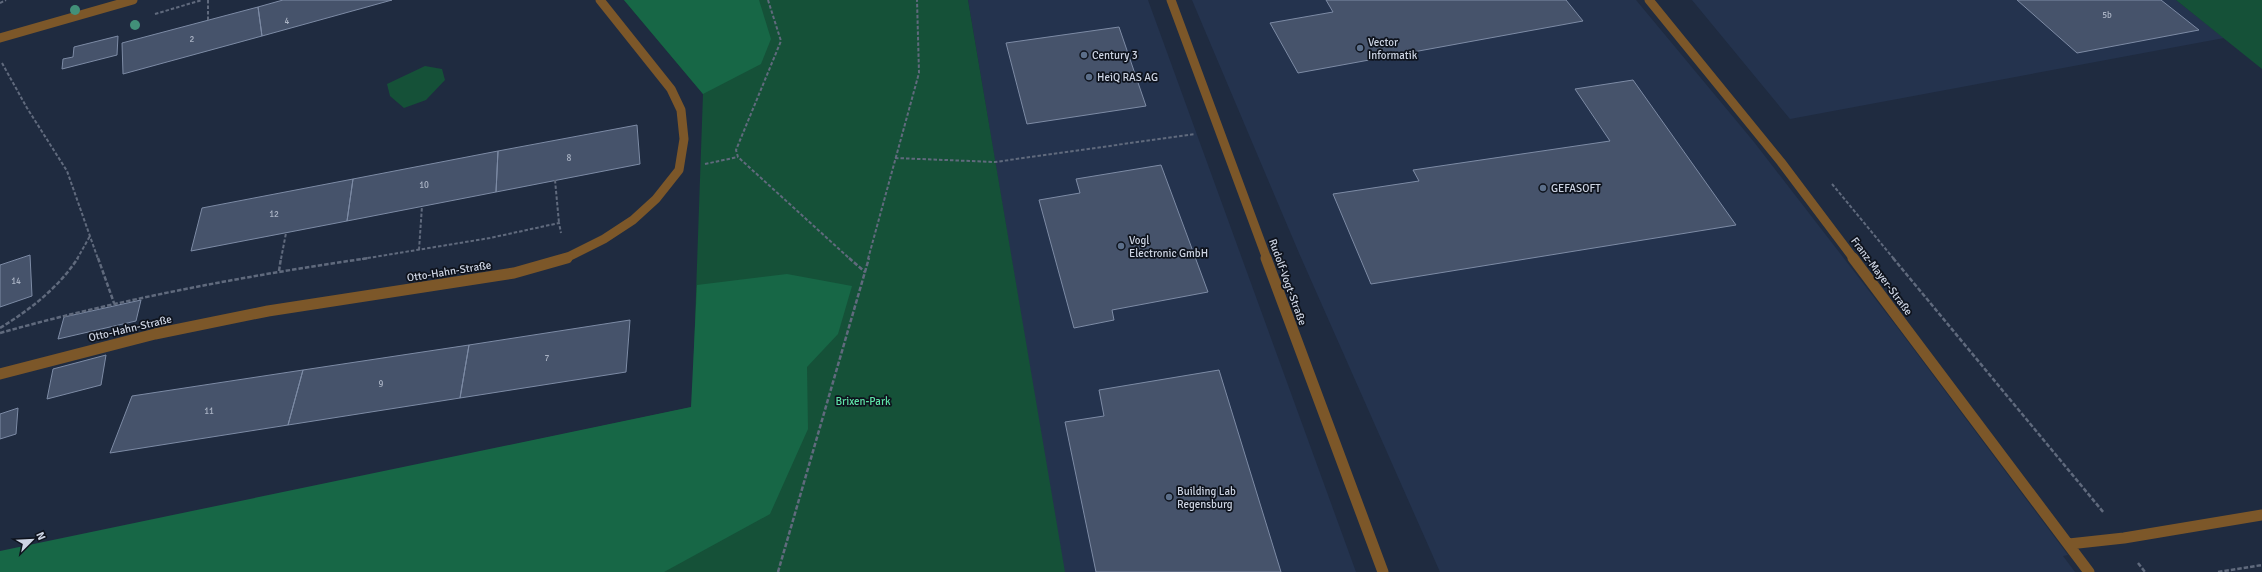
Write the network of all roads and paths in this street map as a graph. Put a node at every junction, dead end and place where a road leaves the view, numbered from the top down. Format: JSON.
{"nodes":[{"id":1,"x":6,"y":0,"type":"edge"},
{"id":2,"x":133,"y":0,"type":"edge"},
{"id":3,"x":208,"y":0,"type":"edge"},
{"id":4,"x":600,"y":0,"type":"edge"},
{"id":5,"x":768,"y":0,"type":"edge"},
{"id":6,"x":918,"y":0,"type":"edge"},
{"id":7,"x":1171,"y":0,"type":"edge"},
{"id":8,"x":1649,"y":0,"type":"edge"},
{"id":9,"x":0,"y":3,"type":"edge"},
{"id":10,"x":208,"y":20,"type":"dead end"},
{"id":11,"x":0,"y":38,"type":"edge"},
{"id":12,"x":2,"y":62,"type":"dead end"},
{"id":13,"x":1219,"y":131,"type":"junction"},
{"id":14,"x":738,"y":157,"type":"junction"},
{"id":15,"x":895,"y":158,"type":"junction"},
{"id":16,"x":679,"y":170,"type":"junction"},
{"id":17,"x":555,"y":180,"type":"dead end"},
{"id":18,"x":1832,"y":183,"type":"dead end"},
{"id":19,"x":422,"y":206,"type":"dead end"},
{"id":20,"x":559,"y":223,"type":"junction"},
{"id":21,"x":286,"y":233,"type":"dead end"},
{"id":22,"x":91,"y":236,"type":"junction"},
{"id":23,"x":420,"y":250,"type":"junction"},
{"id":24,"x":566,"y":258,"type":"junction"},
{"id":25,"x":279,"y":271,"type":"junction"},
{"id":26,"x":864,"y":272,"type":"junction"},
{"id":27,"x":114,"y":303,"type":"junction"},
{"id":28,"x":0,"y":328,"type":"edge"},
{"id":29,"x":0,"y":333,"type":"edge"},
{"id":30,"x":0,"y":374,"type":"edge"},
{"id":31,"x":2262,"y":515,"type":"edge"},
{"id":32,"x":2124,"y":538,"type":"junction"},
{"id":33,"x":2069,"y":544,"type":"junction"},
{"id":34,"x":2262,"y":565,"type":"edge"},
{"id":35,"x":778,"y":572,"type":"edge"},
{"id":36,"x":1383,"y":572,"type":"edge"},
{"id":37,"x":2089,"y":572,"type":"edge"},
{"id":38,"x":2145,"y":572,"type":"edge"},
{"id":39,"x":2218,"y":572,"type":"edge"}],
"edges":[{"from":1,"to":9,"type":"path"},
{"from":2,"to":11,"type":"street"},
{"from":3,"to":10,"type":"path"},
{"from":4,"to":16,"type":"street","name":"Otto-Hahn-Straße"},
{"from":5,"to":14,"type":"path"},
{"from":6,"to":15,"type":"path"},
{"from":7,"to":13,"type":"street","name":"Rudolf-Vogt-Straße"},
{"from":8,"to":33,"type":"street","name":"Franz-Mayer-Straße"},
{"from":12,"to":22,"type":"path"},
{"from":13,"to":15,"type":"path"},
{"from":13,"to":36,"type":"street","name":"Rudolf-Vogt-Straße"},
{"from":14,"to":16,"type":"path"},
{"from":14,"to":26,"type":"path"},
{"from":15,"to":26,"type":"path"},
{"from":16,"to":24,"type":"street","name":"Otto-Hahn-Straße"},
{"from":17,"to":20,"type":"path"},
{"from":18,"to":32,"type":"path"},
{"from":19,"to":23,"type":"path"},
{"from":20,"to":23,"type":"path"},
{"from":20,"to":24,"type":"path"},
{"from":21,"to":25,"type":"path"},
{"from":22,"to":27,"type":"path"},
{"from":22,"to":28,"type":"path"},
{"from":23,"to":25,"type":"path"},
{"from":24,"to":30,"type":"street","name":"Otto-Hahn-Straße"},
{"from":25,"to":27,"type":"path"},
{"from":26,"to":35,"type":"path"},
{"from":27,"to":29,"type":"path"},
{"from":31,"to":32,"type":"street"},
{"from":32,"to":33,"type":"street"},
{"from":32,"to":38,"type":"path"},
{"from":33,"to":37,"type":"street","name":"Franz-Mayer-Straße"},
{"from":34,"to":39,"type":"path"}]}
